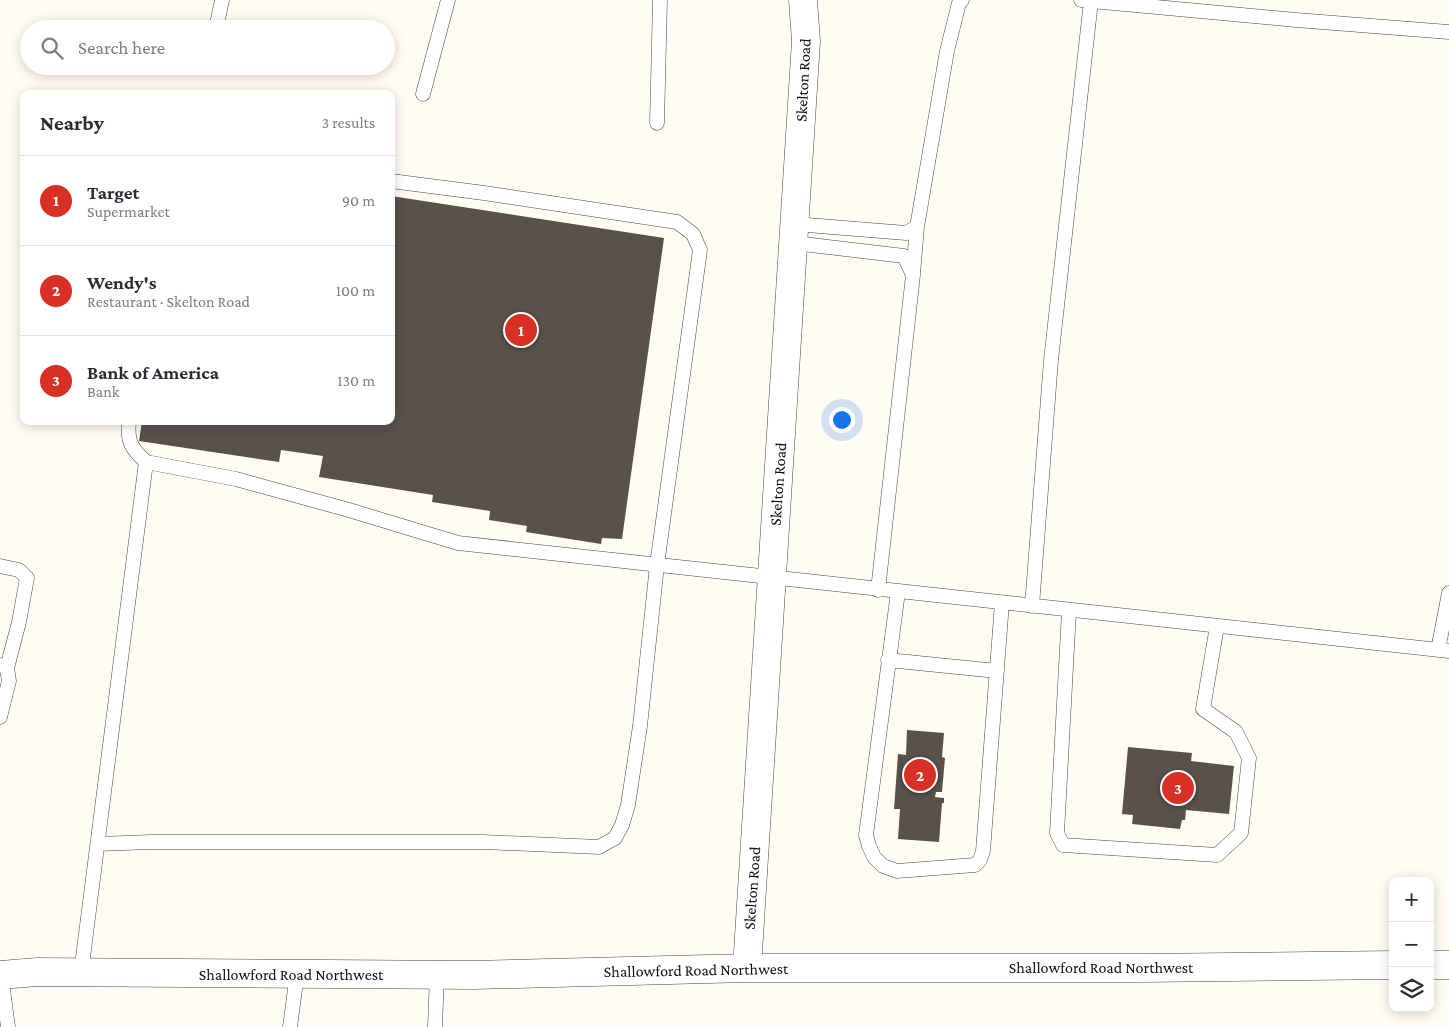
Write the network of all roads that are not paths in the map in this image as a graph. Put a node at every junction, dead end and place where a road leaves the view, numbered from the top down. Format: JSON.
{"nodes":[{"id":1,"x":222,"y":0,"type":"edge"},
{"id":2,"x":448,"y":0,"type":"edge"},
{"id":3,"x":660,"y":0,"type":"edge"},
{"id":4,"x":803,"y":0,"type":"edge"},
{"id":5,"x":962,"y":0,"type":"edge"},
{"id":6,"x":1086,"y":0,"type":"edge"},
{"id":7,"x":218,"y":20,"type":"edge"},
{"id":8,"x":1449,"y":32,"type":"edge"},
{"id":9,"x":423,"y":94,"type":"dead end"},
{"id":10,"x":657,"y":123,"type":"dead end"},
{"id":11,"x":395,"y":182,"type":"edge"},
{"id":12,"x":917,"y":227,"type":"junction"},
{"id":13,"x":794,"y":233,"type":"junction"},
{"id":14,"x":912,"y":275,"type":"junction"},
{"id":15,"x":129,"y":425,"type":"edge"},
{"id":16,"x":146,"y":462,"type":"junction"},
{"id":17,"x":657,"y":565,"type":"junction"},
{"id":18,"x":0,"y":566,"type":"edge"},
{"id":19,"x":772,"y":578,"type":"junction"},
{"id":20,"x":878,"y":590,"type":"junction"},
{"id":21,"x":898,"y":592,"type":"junction"},
{"id":22,"x":1449,"y":593,"type":"edge"},
{"id":23,"x":1002,"y":603,"type":"junction"},
{"id":24,"x":1032,"y":606,"type":"junction"},
{"id":25,"x":1069,"y":610,"type":"junction"},
{"id":26,"x":1217,"y":626,"type":"junction"},
{"id":27,"x":1443,"y":650,"type":"edge"},
{"id":28,"x":888,"y":660,"type":"junction"},
{"id":29,"x":3,"y":666,"type":"edge"},
{"id":30,"x":997,"y":671,"type":"junction"},
{"id":31,"x":0,"y":717,"type":"edge"},
{"id":32,"x":98,"y":844,"type":"junction"},
{"id":33,"x":1449,"y":964,"type":"edge"},
{"id":34,"x":1389,"y":965,"type":"edge"},
{"id":35,"x":1434,"y":965,"type":"edge"},
{"id":36,"x":747,"y":968,"type":"junction"},
{"id":37,"x":81,"y":973,"type":"junction"},
{"id":38,"x":297,"y":974,"type":"junction"},
{"id":39,"x":437,"y":974,"type":"junction"},
{"id":40,"x":0,"y":975,"type":"edge"},
{"id":41,"x":8,"y":1027,"type":"edge"},
{"id":42,"x":290,"y":1027,"type":"edge"},
{"id":43,"x":435,"y":1027,"type":"edge"}],
"edges":[{"from":1,"to":7,"type":"lane"},
{"from":2,"to":9,"type":"lane"},
{"from":3,"to":10,"type":"lane"},
{"from":4,"to":13,"type":"street","name":"Skelton Road"},
{"from":5,"to":12,"type":"lane"},
{"from":6,"to":8,"type":"lane"},
{"from":6,"to":24,"type":"lane"},
{"from":11,"to":17,"type":"lane"},
{"from":12,"to":13,"type":"lane"},
{"from":12,"to":14,"type":"lane"},
{"from":13,"to":14,"type":"lane"},
{"from":13,"to":19,"type":"street","name":"Skelton Road"},
{"from":14,"to":20,"type":"lane"},
{"from":15,"to":16,"type":"lane"},
{"from":16,"to":17,"type":"lane"},
{"from":16,"to":32,"type":"lane"},
{"from":17,"to":19,"type":"lane"},
{"from":17,"to":32,"type":"lane"},
{"from":18,"to":29,"type":"lane"},
{"from":19,"to":20,"type":"lane"},
{"from":19,"to":36,"type":"street","name":"Skelton Road"},
{"from":20,"to":21,"type":"lane"},
{"from":21,"to":23,"type":"lane"},
{"from":21,"to":28,"type":"lane"},
{"from":22,"to":27,"type":"lane"},
{"from":23,"to":24,"type":"lane"},
{"from":23,"to":30,"type":"lane"},
{"from":24,"to":25,"type":"lane"},
{"from":25,"to":26,"type":"lane"},
{"from":25,"to":26,"type":"lane"},
{"from":26,"to":27,"type":"lane"},
{"from":28,"to":30,"type":"lane"},
{"from":28,"to":30,"type":"lane"},
{"from":29,"to":31,"type":"lane"},
{"from":32,"to":37,"type":"lane"},
{"from":33,"to":35,"type":"street"},
{"from":34,"to":36,"type":"street","name":"Shallowford Road Northwest"},
{"from":36,"to":39,"type":"street","name":"Shallowford Road Northwest"},
{"from":37,"to":38,"type":"street","name":"Shallowford Road Northwest"},
{"from":37,"to":40,"type":"street","name":"Shallowford Road Northwest"},
{"from":38,"to":39,"type":"street","name":"Shallowford Road Northwest"},
{"from":38,"to":42,"type":"lane"},
{"from":39,"to":43,"type":"lane"},
{"from":40,"to":41,"type":"lane"}]}
